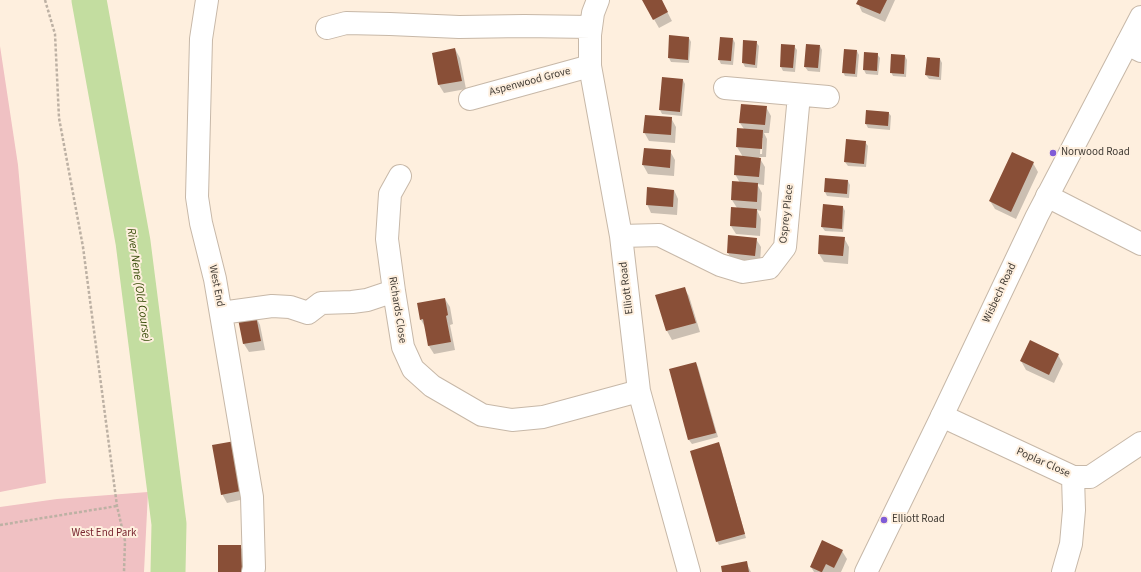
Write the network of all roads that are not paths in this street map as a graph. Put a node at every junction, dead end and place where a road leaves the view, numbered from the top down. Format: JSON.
{"nodes":[{"id":1,"x":207,"y":0,"type":"edge"},
{"id":2,"x":598,"y":0,"type":"edge"},
{"id":3,"x":1141,"y":17,"type":"edge"},
{"id":4,"x":327,"y":28,"type":"dead end"},
{"id":5,"x":591,"y":28,"type":"junction"},
{"id":6,"x":1134,"y":48,"type":"edge"},
{"id":7,"x":590,"y":66,"type":"junction"},
{"id":8,"x":725,"y":88,"type":"dead end"},
{"id":9,"x":799,"y":95,"type":"junction"},
{"id":10,"x":828,"y":98,"type":"dead end"},
{"id":11,"x":470,"y":99,"type":"dead end"},
{"id":12,"x":400,"y":176,"type":"dead end"},
{"id":13,"x":1047,"y":196,"type":"junction"},
{"id":14,"x":621,"y":236,"type":"junction"},
{"id":15,"x":1141,"y":244,"type":"edge"},
{"id":16,"x":394,"y":291,"type":"junction"},
{"id":17,"x":221,"y":313,"type":"junction"},
{"id":18,"x":639,"y":391,"type":"junction"},
{"id":19,"x":942,"y":416,"type":"junction"},
{"id":20,"x":1141,"y":443,"type":"edge"},
{"id":21,"x":1073,"y":477,"type":"junction"},
{"id":22,"x":253,"y":572,"type":"edge"},
{"id":23,"x":689,"y":572,"type":"edge"},
{"id":24,"x":866,"y":572,"type":"edge"},
{"id":25,"x":1063,"y":572,"type":"edge"}],
"edges":[{"from":1,"to":17,"type":"street","name":"West End"},
{"from":2,"to":5,"type":"street","name":"Elliott Road"},
{"from":3,"to":6,"type":"street","name":"Wisbech Road"},
{"from":4,"to":5,"type":"street"},
{"from":5,"to":7,"type":"street","name":"Elliott Road"},
{"from":6,"to":13,"type":"street","name":"Wisbech Road"},
{"from":7,"to":11,"type":"street","name":"Aspenwood Grove"},
{"from":7,"to":14,"type":"street","name":"Elliott Road"},
{"from":8,"to":9,"type":"street"},
{"from":9,"to":10,"type":"street"},
{"from":9,"to":14,"type":"street","name":"Osprey Place"},
{"from":12,"to":16,"type":"street","name":"Richards Close"},
{"from":13,"to":15,"type":"street"},
{"from":13,"to":19,"type":"street","name":"Wisbech Road"},
{"from":14,"to":18,"type":"street","name":"Elliott Road"},
{"from":16,"to":17,"type":"street"},
{"from":16,"to":18,"type":"street","name":"Richards Close"},
{"from":17,"to":22,"type":"street","name":"West End"},
{"from":18,"to":23,"type":"street","name":"Elliott Road"},
{"from":19,"to":21,"type":"street","name":"Poplar Close"},
{"from":19,"to":24,"type":"street","name":"Wisbech Road"},
{"from":20,"to":21,"type":"street","name":"Poplar Close"},
{"from":21,"to":25,"type":"street"}]}
